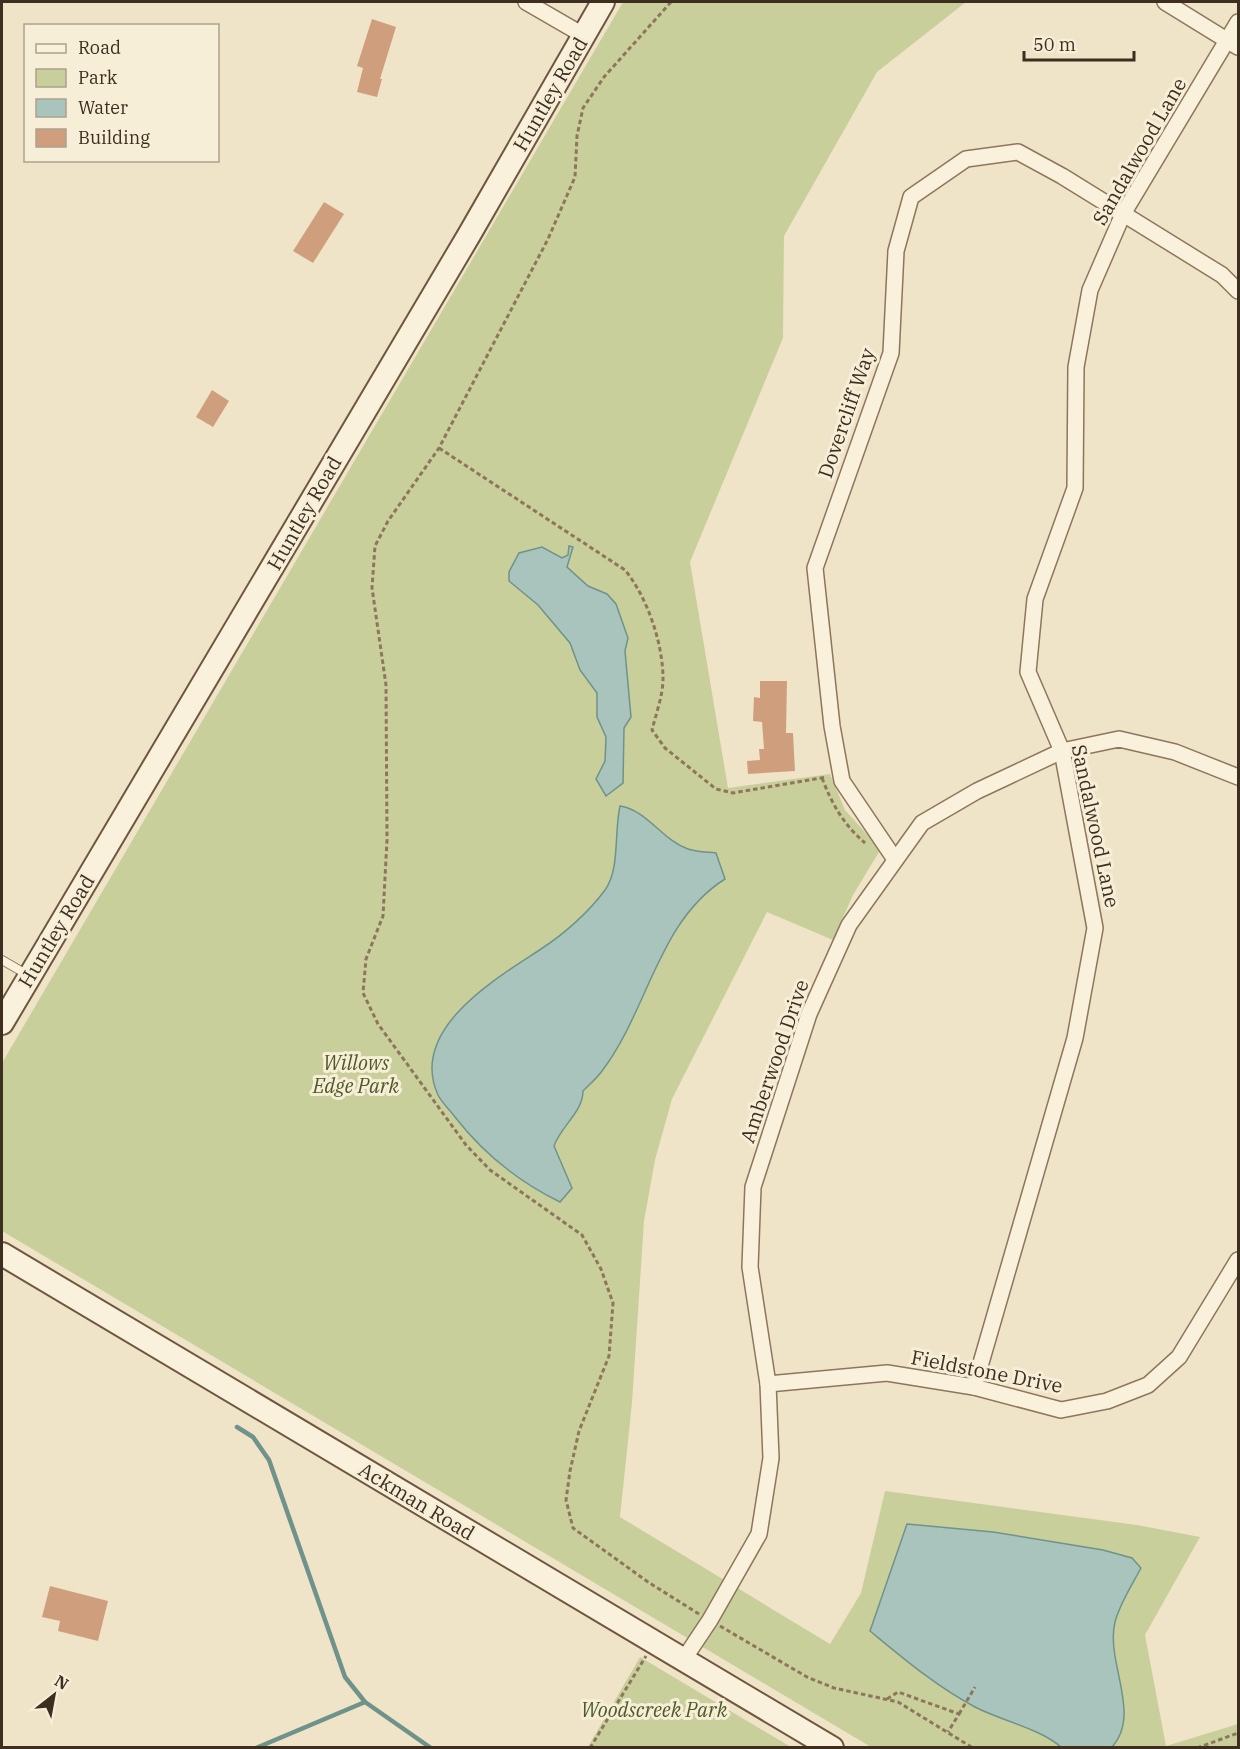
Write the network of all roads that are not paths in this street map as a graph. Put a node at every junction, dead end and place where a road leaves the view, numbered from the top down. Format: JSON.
{"nodes":[{"id":1,"x":526,"y":2,"type":"edge"},
{"id":2,"x":603,"y":2,"type":"edge"},
{"id":3,"x":1164,"y":2,"type":"edge"},
{"id":4,"x":1239,"y":22,"type":"edge"},
{"id":5,"x":584,"y":35,"type":"junction"},
{"id":6,"x":1233,"y":44,"type":"edge"},
{"id":7,"x":1123,"y":214,"type":"junction"},
{"id":8,"x":1239,"y":291,"type":"edge"},
{"id":9,"x":1062,"y":751,"type":"junction"},
{"id":10,"x":1239,"y":777,"type":"edge"},
{"id":11,"x":894,"y":858,"type":"junction"},
{"id":12,"x":2,"y":960,"type":"edge"},
{"id":13,"x":30,"y":976,"type":"junction"},
{"id":14,"x":2,"y":1023,"type":"edge"},
{"id":15,"x":2,"y":1254,"type":"edge"},
{"id":16,"x":1239,"y":1260,"type":"edge"},
{"id":17,"x":768,"y":1384,"type":"junction"},
{"id":18,"x":974,"y":1387,"type":"junction"},
{"id":19,"x":684,"y":1659,"type":"junction"},
{"id":20,"x":832,"y":1748,"type":"edge"}],
"edges":[{"from":1,"to":5,"type":"street"},
{"from":2,"to":5,"type":"street","name":"Huntley Road"},
{"from":3,"to":6,"type":"street"},
{"from":4,"to":6,"type":"street","name":"Sandalwood Lane"},
{"from":5,"to":13,"type":"street","name":"Huntley Road"},
{"from":6,"to":7,"type":"street","name":"Sandalwood Lane"},
{"from":7,"to":8,"type":"street","name":"Dovercliff Way"},
{"from":7,"to":9,"type":"street","name":"Sandalwood Lane"},
{"from":7,"to":11,"type":"street","name":"Dovercliff Way"},
{"from":9,"to":10,"type":"street","name":"Amberwood Drive"},
{"from":9,"to":11,"type":"street","name":"Amberwood Drive"},
{"from":9,"to":18,"type":"street","name":"Sandalwood Lane"},
{"from":11,"to":17,"type":"street","name":"Amberwood Drive"},
{"from":12,"to":13,"type":"lane"},
{"from":13,"to":14,"type":"street","name":"Huntley Road"},
{"from":15,"to":19,"type":"street","name":"Ackman Road"},
{"from":16,"to":18,"type":"street","name":"Fieldstone Drive"},
{"from":17,"to":18,"type":"street","name":"Fieldstone Drive"},
{"from":17,"to":19,"type":"street","name":"Amberwood Drive"},
{"from":19,"to":20,"type":"street","name":"Ackman Road"}]}
